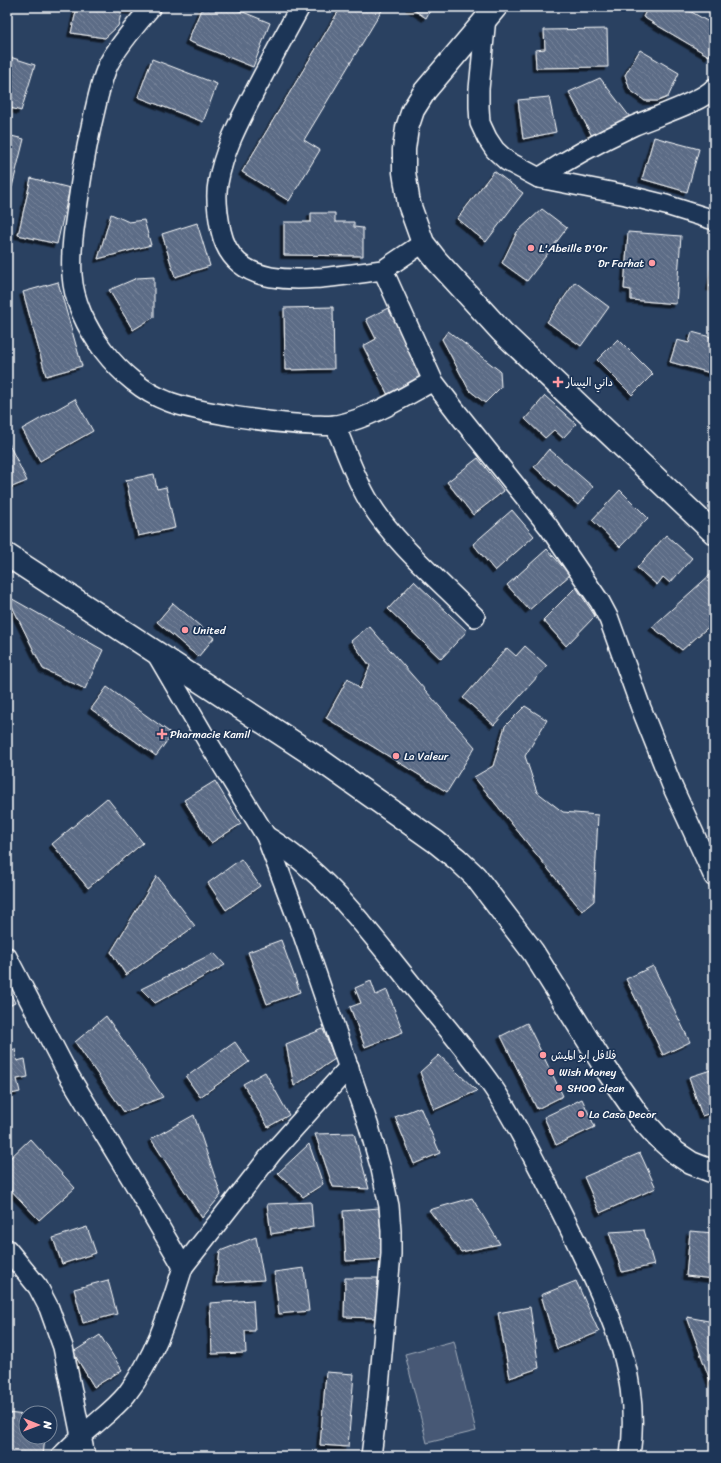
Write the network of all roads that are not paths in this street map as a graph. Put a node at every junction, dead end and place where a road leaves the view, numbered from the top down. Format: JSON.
{"nodes":[{"id":1,"x":150,"y":7,"type":"edge"},
{"id":2,"x":300,"y":7,"type":"edge"},
{"id":3,"x":491,"y":12,"type":"edge"},
{"id":4,"x":714,"y":88,"type":"edge"},
{"id":5,"x":539,"y":178,"type":"junction"},
{"id":6,"x":714,"y":220,"type":"edge"},
{"id":7,"x":423,"y":243,"type":"junction"},
{"id":8,"x":383,"y":270,"type":"junction"},
{"id":9,"x":434,"y":381,"type":"junction"},
{"id":10,"x":335,"y":425,"type":"junction"},
{"id":11,"x":714,"y":533,"type":"edge"},
{"id":12,"x":7,"y":555,"type":"edge"},
{"id":13,"x":475,"y":616,"type":"dead end"},
{"id":14,"x":156,"y":652,"type":"junction"},
{"id":15,"x":266,"y":836,"type":"junction"},
{"id":16,"x":714,"y":877,"type":"edge"},
{"id":17,"x":7,"y":957,"type":"edge"},
{"id":18,"x":349,"y":1067,"type":"junction"},
{"id":19,"x":714,"y":1172,"type":"edge"},
{"id":20,"x":7,"y":1249,"type":"edge"},
{"id":21,"x":183,"y":1267,"type":"junction"},
{"id":22,"x":80,"y":1437,"type":"junction"},
{"id":23,"x":61,"y":1456,"type":"edge"},
{"id":24,"x":85,"y":1456,"type":"edge"},
{"id":25,"x":371,"y":1456,"type":"edge"},
{"id":26,"x":630,"y":1456,"type":"edge"}],
"edges":[{"from":1,"to":10,"type":"street"},
{"from":2,"to":8,"type":"street"},
{"from":3,"to":5,"type":"street"},
{"from":3,"to":7,"type":"highway"},
{"from":4,"to":5,"type":"street"},
{"from":5,"to":6,"type":"street"},
{"from":7,"to":8,"type":"street"},
{"from":7,"to":11,"type":"highway"},
{"from":8,"to":9,"type":"street"},
{"from":9,"to":10,"type":"street"},
{"from":9,"to":16,"type":"street"},
{"from":10,"to":13,"type":"street"},
{"from":12,"to":14,"type":"highway"},
{"from":14,"to":15,"type":"street"},
{"from":14,"to":19,"type":"highway"},
{"from":15,"to":18,"type":"street"},
{"from":15,"to":26,"type":"street"},
{"from":17,"to":21,"type":"street"},
{"from":18,"to":21,"type":"street"},
{"from":18,"to":25,"type":"street"},
{"from":20,"to":22,"type":"street"},
{"from":21,"to":22,"type":"street"},
{"from":22,"to":23,"type":"street"},
{"from":22,"to":24,"type":"street"}]}
